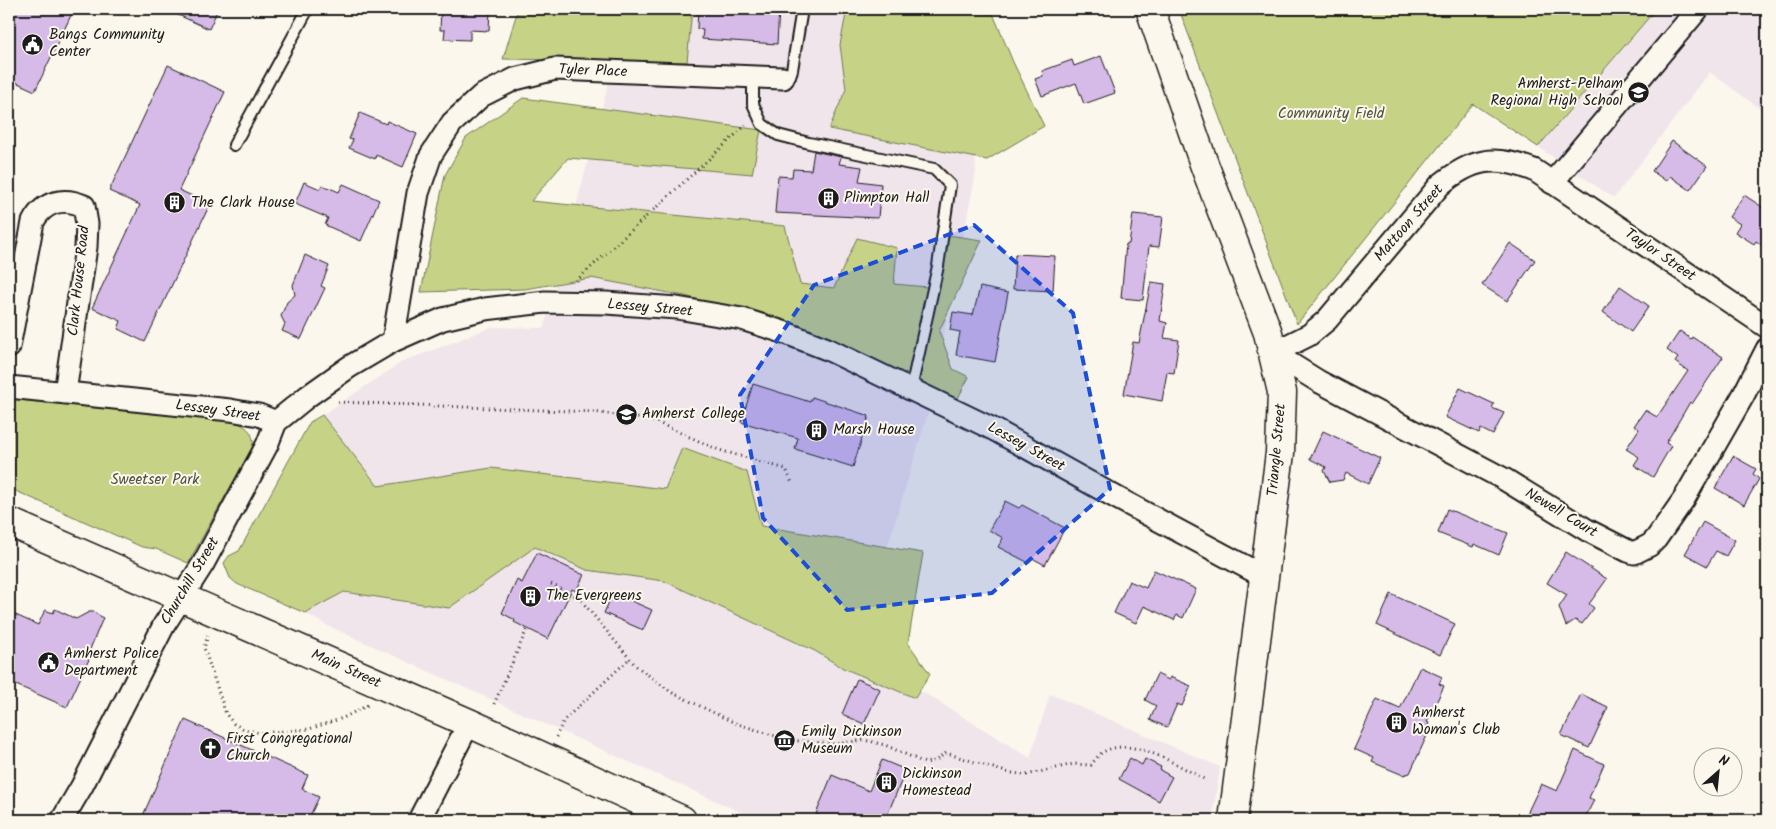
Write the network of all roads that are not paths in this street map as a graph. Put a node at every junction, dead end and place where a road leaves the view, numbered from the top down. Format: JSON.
{"nodes":[{"id":1,"x":308,"y":9,"type":"edge"},
{"id":2,"x":802,"y":9,"type":"edge"},
{"id":3,"x":1150,"y":9,"type":"edge"},
{"id":4,"x":1698,"y":9,"type":"edge"},
{"id":5,"x":753,"y":77,"type":"junction"},
{"id":6,"x":783,"y":78,"type":"joint"},
{"id":7,"x":234,"y":145,"type":"dead end"},
{"id":8,"x":1552,"y":183,"type":"junction"},
{"id":9,"x":1767,"y":327,"type":"edge"},
{"id":10,"x":393,"y":341,"type":"junction"},
{"id":11,"x":9,"y":347,"type":"edge"},
{"id":12,"x":1767,"y":349,"type":"edge"},
{"id":13,"x":1273,"y":353,"type":"junction"},
{"id":14,"x":9,"y":387,"type":"edge"},
{"id":15,"x":911,"y":389,"type":"junction"},
{"id":16,"x":65,"y":394,"type":"junction"},
{"id":17,"x":276,"y":422,"type":"junction"},
{"id":18,"x":9,"y":522,"type":"edge"},
{"id":19,"x":1264,"y":576,"type":"junction"},
{"id":20,"x":181,"y":597,"type":"junction"},
{"id":21,"x":469,"y":722,"type":"junction"},
{"id":22,"x":646,"y":813,"type":"edge"},
{"id":23,"x":62,"y":820,"type":"edge"},
{"id":24,"x":419,"y":820,"type":"edge"},
{"id":25,"x":682,"y":820,"type":"edge"},
{"id":26,"x":1233,"y":820,"type":"edge"}],
"edges":[{"from":1,"to":7,"type":"lane"},
{"from":2,"to":6,"type":"lane","name":"Tyler Place"},
{"from":3,"to":13,"type":"main road","name":"Triangle Street"},
{"from":4,"to":8,"type":"street"},
{"from":5,"to":6,"type":"street","name":"Tyler Place"},
{"from":5,"to":10,"type":"street","name":"Tyler Place"},
{"from":5,"to":15,"type":"lane"},
{"from":8,"to":9,"type":"street","name":"Taylor Street"},
{"from":8,"to":13,"type":"street","name":"Mattoon Street"},
{"from":10,"to":15,"type":"street","name":"Lessey Street"},
{"from":10,"to":17,"type":"street","name":"Lessey Street"},
{"from":11,"to":16,"type":"street","name":"Clark House Road"},
{"from":12,"to":13,"type":"street","name":"Newell Court"},
{"from":13,"to":19,"type":"main road","name":"Triangle Street"},
{"from":14,"to":16,"type":"street","name":"Lessey Street"},
{"from":15,"to":19,"type":"street","name":"Lessey Street"},
{"from":16,"to":17,"type":"street","name":"Lessey Street"},
{"from":17,"to":20,"type":"street","name":"Churchill Street"},
{"from":18,"to":20,"type":"main road","name":"Main Street"},
{"from":19,"to":26,"type":"main road","name":"Triangle Street"},
{"from":20,"to":21,"type":"main road","name":"Main Street"},
{"from":20,"to":23,"type":"street","name":"Churchill Street"},
{"from":21,"to":22,"type":"main road","name":"Main Street"},
{"from":21,"to":24,"type":"street"},
{"from":22,"to":25,"type":"main road","name":"Main Street"}]}
